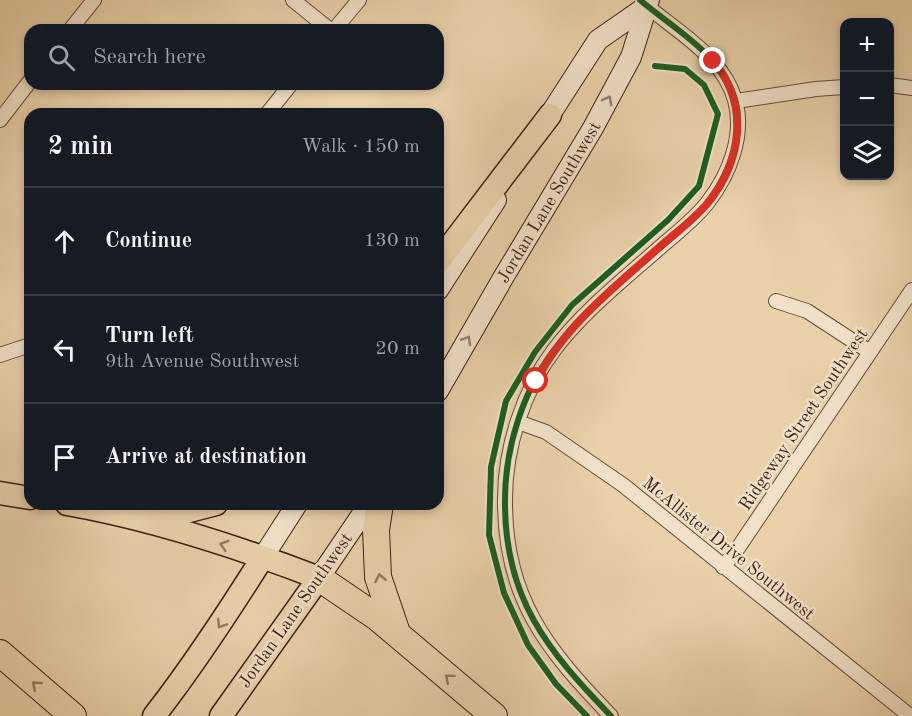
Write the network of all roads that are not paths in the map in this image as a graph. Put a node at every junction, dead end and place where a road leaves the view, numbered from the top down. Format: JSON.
{"nodes":[{"id":1,"x":94,"y":0,"type":"edge"},
{"id":2,"x":293,"y":0,"type":"edge"},
{"id":3,"x":359,"y":0,"type":"edge"},
{"id":4,"x":645,"y":2,"type":"edge"},
{"id":5,"x":75,"y":24,"type":"edge"},
{"id":6,"x":324,"y":24,"type":"edge"},
{"id":7,"x":337,"y":24,"type":"edge"},
{"id":8,"x":894,"y":86,"type":"edge"},
{"id":9,"x":840,"y":87,"type":"edge"},
{"id":10,"x":912,"y":88,"type":"edge"},
{"id":11,"x":24,"y":89,"type":"edge"},
{"id":12,"x":286,"y":90,"type":"edge"},
{"id":13,"x":736,"y":101,"type":"junction"},
{"id":14,"x":272,"y":108,"type":"edge"},
{"id":15,"x":550,"y":115,"type":"junction"},
{"id":16,"x":0,"y":120,"type":"edge"},
{"id":17,"x":444,"y":254,"type":"edge"},
{"id":18,"x":444,"y":281,"type":"edge"},
{"id":19,"x":912,"y":290,"type":"edge"},
{"id":20,"x":776,"y":302,"type":"dead end"},
{"id":21,"x":24,"y":347,"type":"edge"},
{"id":22,"x":870,"y":352,"type":"junction"},
{"id":23,"x":0,"y":355,"type":"edge"},
{"id":24,"x":444,"y":380,"type":"edge"},
{"id":25,"x":518,"y":422,"type":"junction"},
{"id":26,"x":0,"y":493,"type":"edge"},
{"id":27,"x":24,"y":497,"type":"edge"},
{"id":28,"x":99,"y":510,"type":"edge"},
{"id":29,"x":192,"y":510,"type":"edge"},
{"id":30,"x":293,"y":510,"type":"edge"},
{"id":31,"x":365,"y":510,"type":"edge"},
{"id":32,"x":379,"y":510,"type":"edge"},
{"id":33,"x":115,"y":513,"type":"junction"},
{"id":34,"x":263,"y":557,"type":"junction"},
{"id":35,"x":723,"y":567,"type":"junction"},
{"id":36,"x":319,"y":578,"type":"junction"},
{"id":37,"x":397,"y":634,"type":"junction"},
{"id":38,"x":0,"y":653,"type":"edge"},
{"id":39,"x":73,"y":716,"type":"edge"},
{"id":40,"x":154,"y":716,"type":"edge"},
{"id":41,"x":221,"y":716,"type":"edge"},
{"id":42,"x":494,"y":716,"type":"edge"},
{"id":43,"x":611,"y":716,"type":"edge"},
{"id":44,"x":910,"y":716,"type":"edge"}],
"edges":[{"from":1,"to":5,"type":"street"},
{"from":2,"to":6,"type":"street"},
{"from":3,"to":7,"type":"street"},
{"from":4,"to":13,"type":"street"},
{"from":4,"to":15,"type":"main road"},
{"from":24,"to":4,"type":"main road","name":"Jordan Lane Southwest","one_way":true},
{"from":8,"to":10,"type":"street"},
{"from":9,"to":13,"type":"street"},
{"from":11,"to":16,"type":"street"},
{"from":12,"to":14,"type":"street"},
{"from":13,"to":25,"type":"street"},
{"from":15,"to":17,"type":"main road"},
{"from":15,"to":18,"type":"main road"},
{"from":19,"to":22,"type":"street","name":"Ridgeway Street Southwest"},
{"from":20,"to":22,"type":"street"},
{"from":21,"to":23,"type":"street"},
{"from":22,"to":35,"type":"street","name":"Ridgeway Street Southwest"},
{"from":25,"to":35,"type":"street","name":"McAllister Drive Southwest"},
{"from":25,"to":43,"type":"street"},
{"from":26,"to":27,"type":"main road"},
{"from":28,"to":33,"type":"main road"},
{"from":29,"to":33,"type":"main road"},
{"from":30,"to":34,"type":"main road"},
{"from":31,"to":36,"type":"main road","name":"Jordan Lane Southwest"},
{"from":37,"to":32,"type":"highway","one_way":true},
{"from":34,"to":33,"type":"main road","one_way":true},
{"from":34,"to":36,"type":"main road"},
{"from":34,"to":40,"type":"main road","one_way":true},
{"from":35,"to":44,"type":"street","name":"McAllister Drive Southwest"},
{"from":36,"to":37,"type":"highway"},
{"from":36,"to":41,"type":"main road","name":"Jordan Lane Southwest"},
{"from":42,"to":37,"type":"highway","one_way":true},
{"from":39,"to":38,"type":"highway","one_way":true}]}
